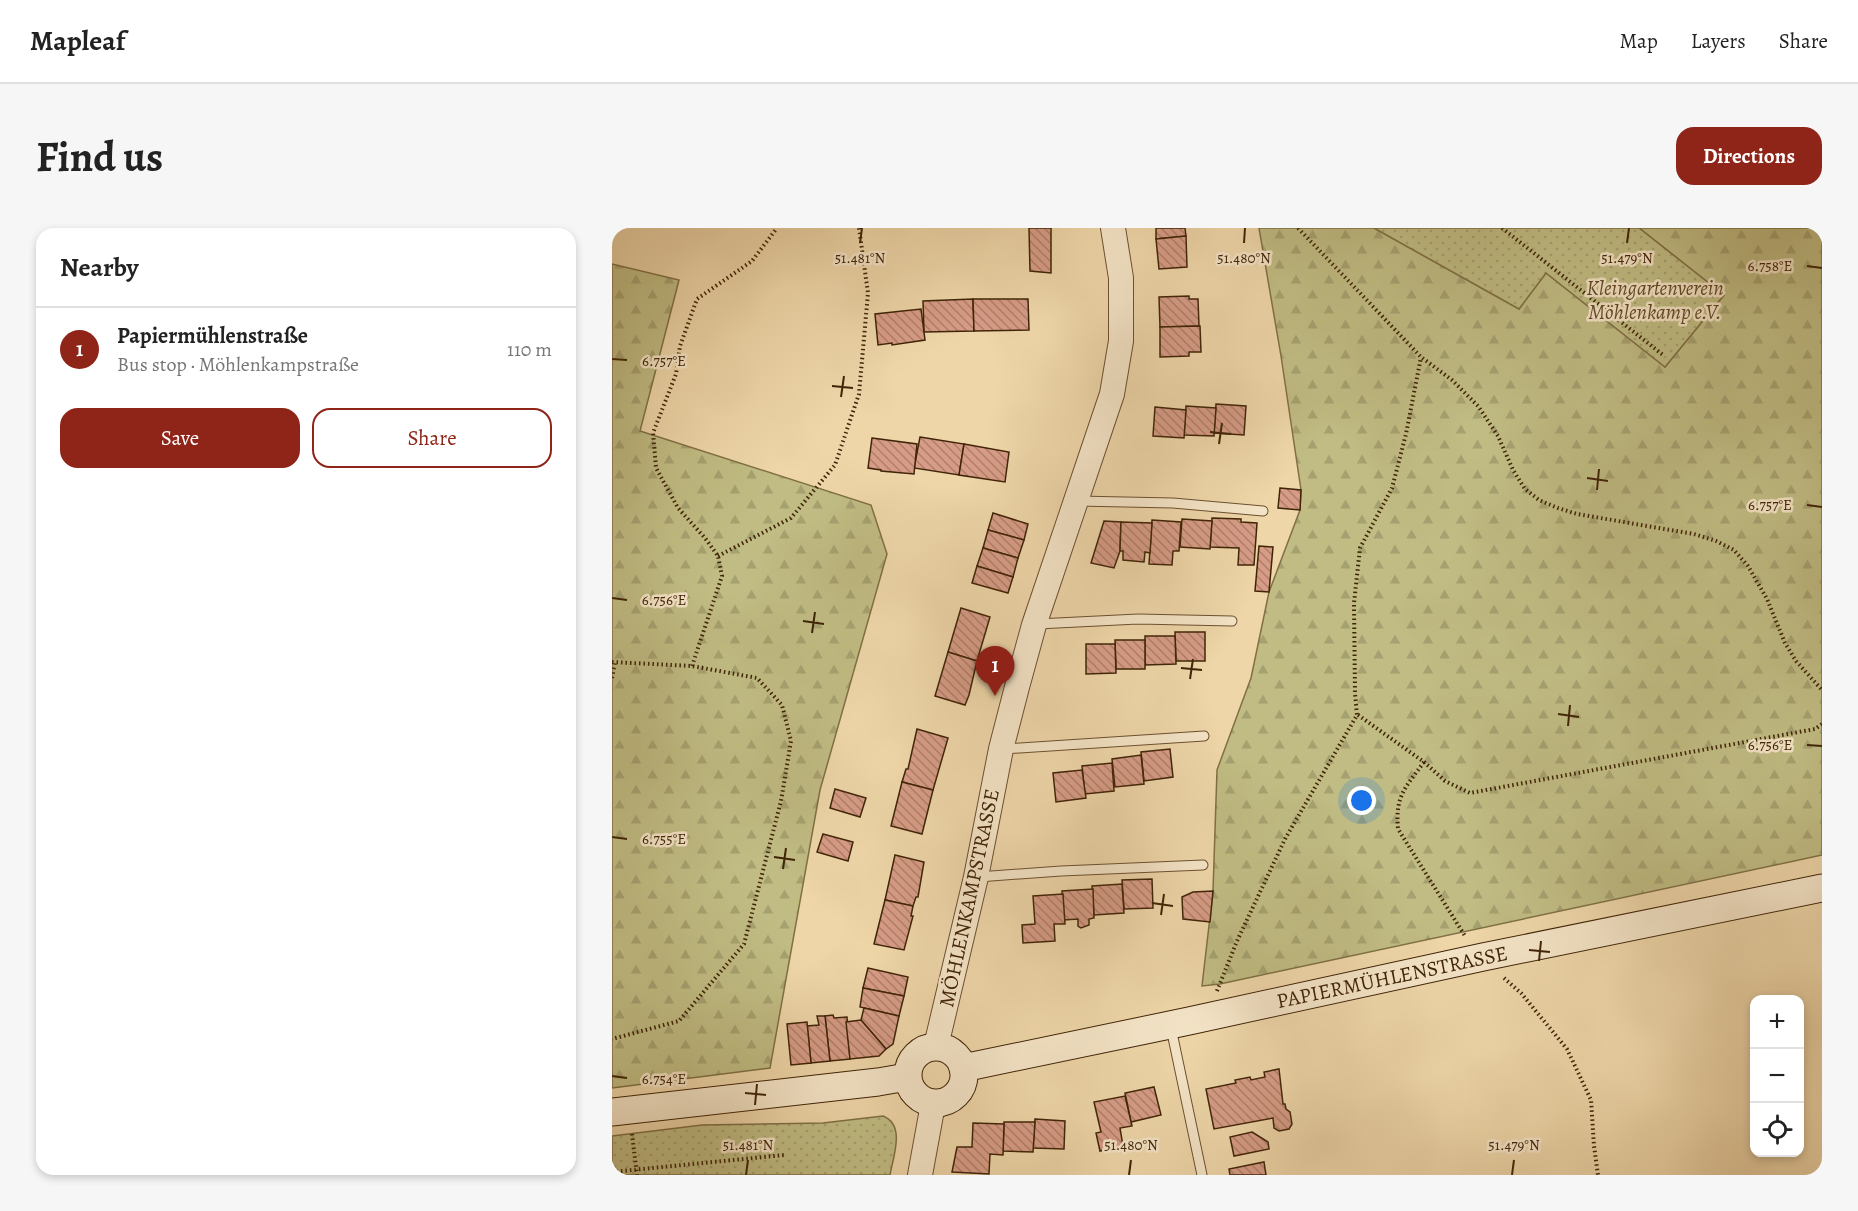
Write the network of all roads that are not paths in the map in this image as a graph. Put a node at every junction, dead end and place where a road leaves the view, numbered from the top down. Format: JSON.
{"nodes":[{"id":1,"x":1113,"y":228,"type":"edge"},
{"id":2,"x":1076,"y":501,"type":"junction"},
{"id":3,"x":1263,"y":510,"type":"dead end"},
{"id":4,"x":1232,"y":621,"type":"dead end"},
{"id":5,"x":1034,"y":625,"type":"junction"},
{"id":6,"x":1204,"y":736,"type":"dead end"},
{"id":7,"x":1001,"y":749,"type":"junction"},
{"id":8,"x":1203,"y":864,"type":"dead end"},
{"id":9,"x":976,"y":877,"type":"junction"},
{"id":10,"x":1822,"y":888,"type":"edge"},
{"id":11,"x":1170,"y":1025,"type":"junction"},
{"id":12,"x":936,"y":1046,"type":"junction"},
{"id":13,"x":963,"y":1068,"type":"junction"},
{"id":14,"x":907,"y":1077,"type":"junction"},
{"id":15,"x":933,"y":1104,"type":"junction"},
{"id":16,"x":621,"y":1111,"type":"edge"},
{"id":17,"x":920,"y":1175,"type":"edge"},
{"id":18,"x":1202,"y":1175,"type":"edge"}],
"edges":[{"from":1,"to":2,"type":"street","name":"MÖHLENKAMPSTRASSE"},
{"from":2,"to":3,"type":"lane"},
{"from":2,"to":5,"type":"street","name":"MÖHLENKAMPSTRASSE"},
{"from":4,"to":5,"type":"lane"},
{"from":5,"to":7,"type":"street","name":"MÖHLENKAMPSTRASSE"},
{"from":6,"to":7,"type":"lane"},
{"from":7,"to":9,"type":"street","name":"MÖHLENKAMPSTRASSE"},
{"from":8,"to":9,"type":"lane"},
{"from":9,"to":12,"type":"street","name":"MÖHLENKAMPSTRASSE"},
{"from":10,"to":11,"type":"main road","name":"PAPIERMÜHLENSTRASSE"},
{"from":11,"to":13,"type":"main road","name":"PAPIERMÜHLENSTRASSE"},
{"from":11,"to":18,"type":"lane"},
{"from":12,"to":13,"type":"main road"},
{"from":12,"to":14,"type":"main road"},
{"from":13,"to":15,"type":"main road"},
{"from":14,"to":15,"type":"main road"},
{"from":14,"to":16,"type":"main road"},
{"from":15,"to":17,"type":"street"}]}
